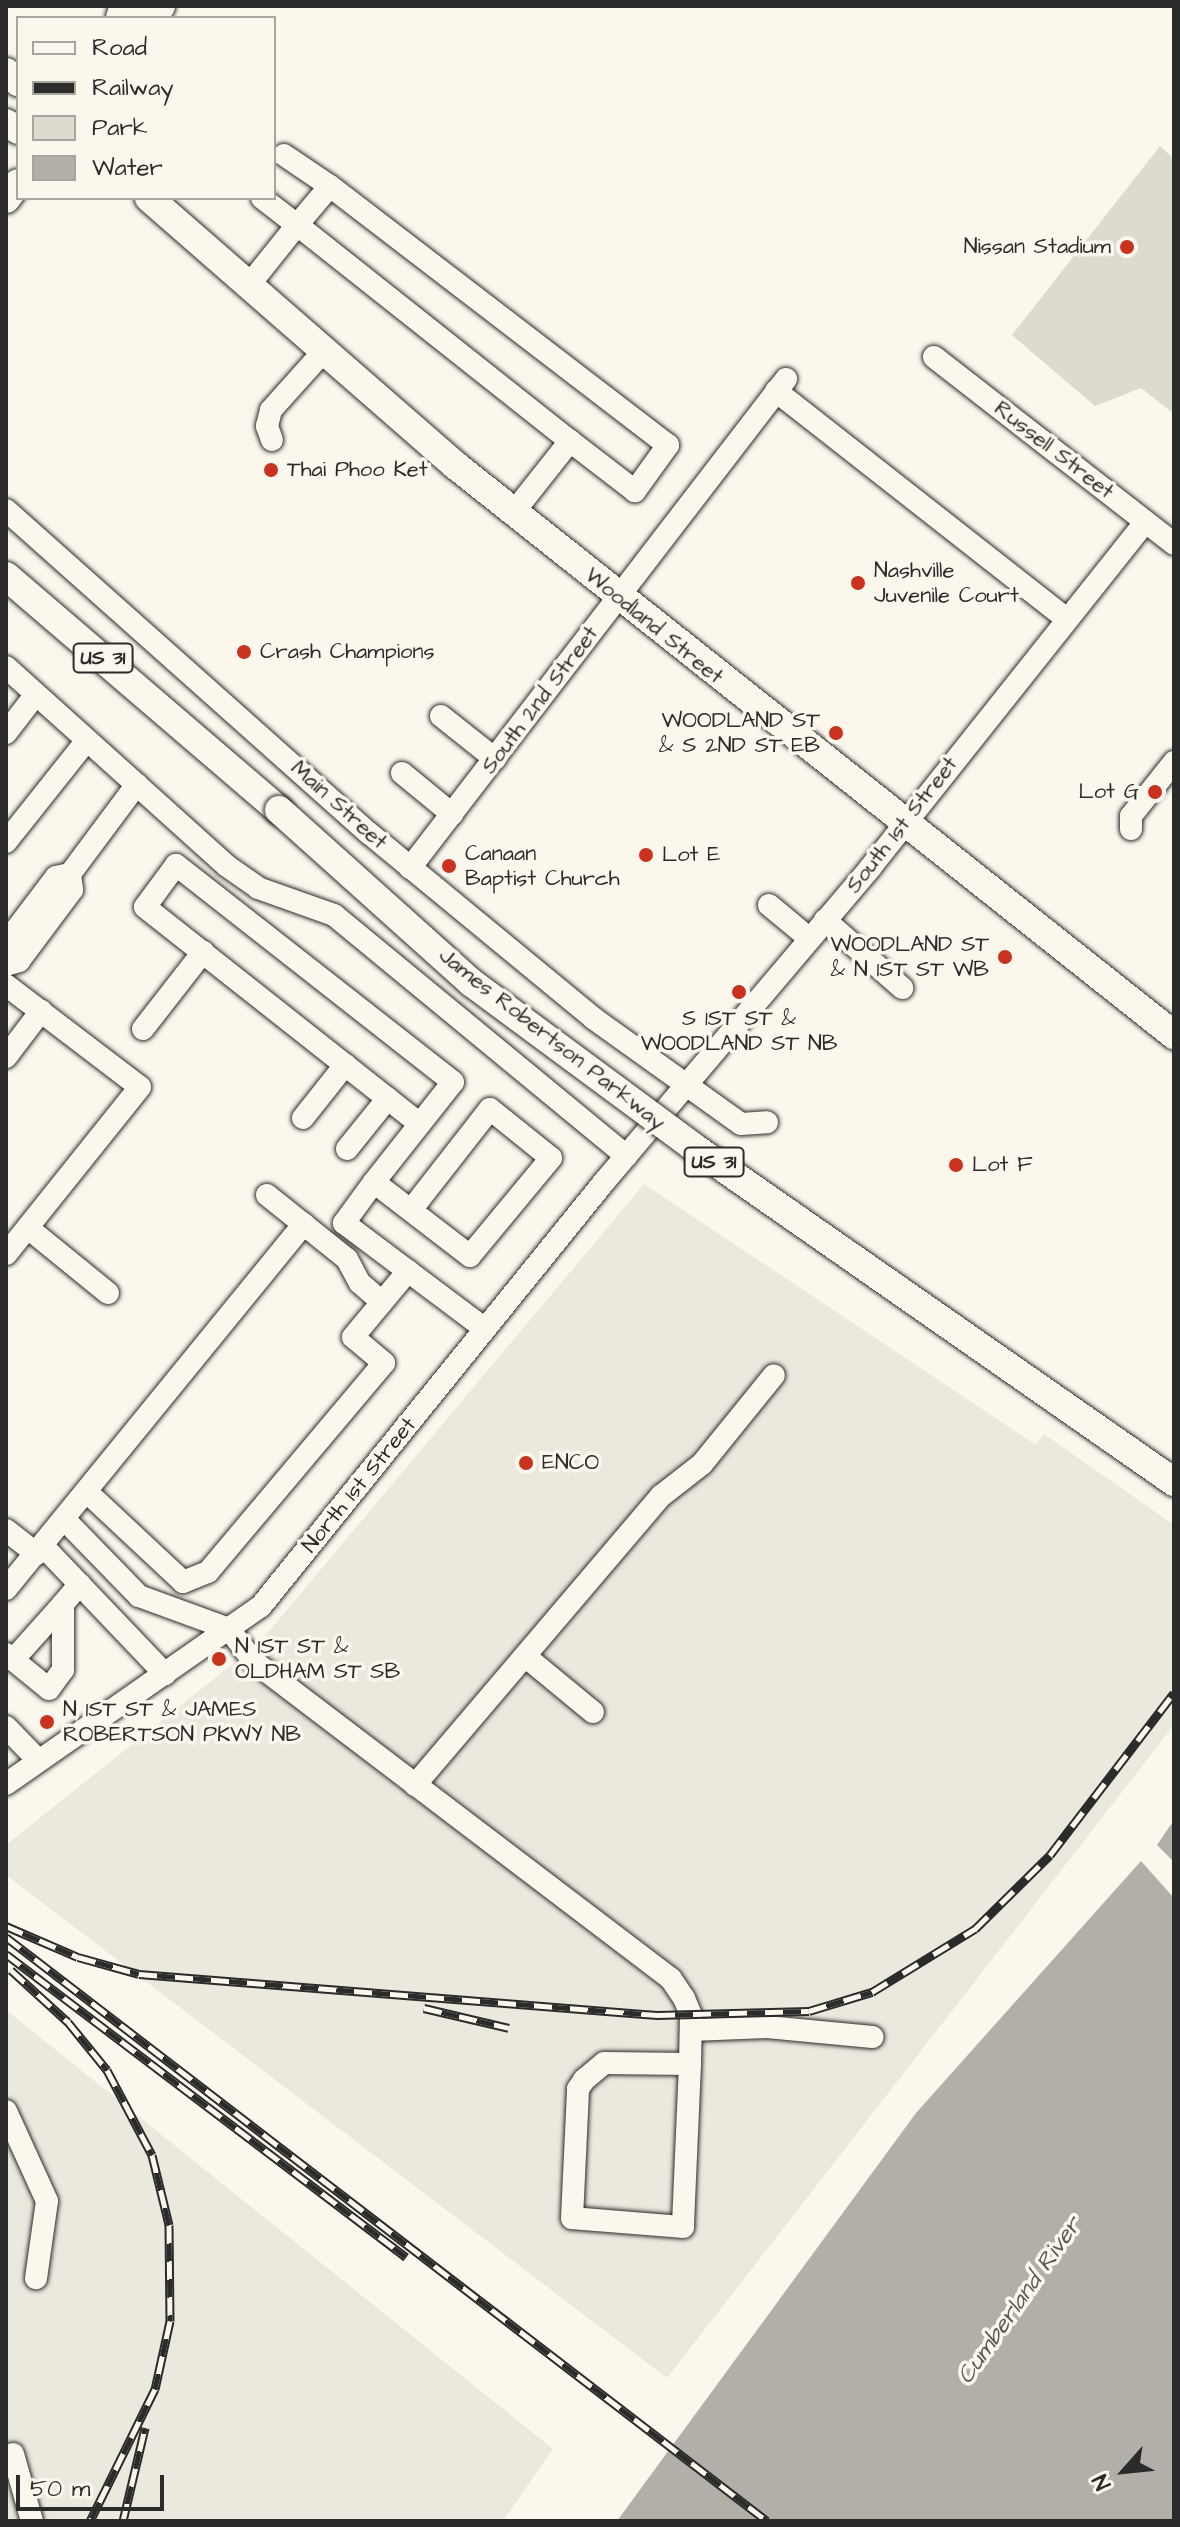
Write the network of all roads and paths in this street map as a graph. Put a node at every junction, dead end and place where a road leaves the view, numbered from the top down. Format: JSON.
{"nodes":[{"id":1,"x":284,"y":155,"type":"dead end"},
{"id":2,"x":330,"y":186,"type":"junction"},
{"id":3,"x":151,"y":200,"type":"edge"},
{"id":4,"x":265,"y":200,"type":"edge"},
{"id":5,"x":297,"y":225,"type":"junction"},
{"id":6,"x":249,"y":285,"type":"junction"},
{"id":7,"x":323,"y":352,"type":"junction"},
{"id":8,"x":934,"y":357,"type":"dead end"},
{"id":9,"x":272,"y":440,"type":"dead end"},
{"id":10,"x":570,"y":441,"type":"junction"},
{"id":11,"x":6,"y":510,"type":"edge"},
{"id":12,"x":513,"y":513,"type":"junction"},
{"id":13,"x":1145,"y":522,"type":"junction"},
{"id":14,"x":1174,"y":544,"type":"edge"},
{"id":15,"x":6,"y":576,"type":"edge"},
{"id":16,"x":618,"y":597,"type":"junction"},
{"id":17,"x":1066,"y":618,"type":"junction"},
{"id":18,"x":6,"y":667,"type":"edge"},
{"id":19,"x":36,"y":694,"type":"junction"},
{"id":20,"x":441,"y":716,"type":"dead end"},
{"id":21,"x":6,"y":733,"type":"edge"},
{"id":22,"x":87,"y":740,"type":"junction"},
{"id":23,"x":495,"y":759,"type":"junction"},
{"id":24,"x":1174,"y":762,"type":"edge"},
{"id":25,"x":402,"y":773,"type":"dead end"},
{"id":26,"x":137,"y":784,"type":"junction"},
{"id":27,"x":452,"y":814,"type":"junction"},
{"id":28,"x":903,"y":825,"type":"junction"},
{"id":29,"x":1131,"y":829,"type":"dead end"},
{"id":30,"x":190,"y":832,"type":"junction"},
{"id":31,"x":7,"y":838,"type":"edge"},
{"id":32,"x":176,"y":865,"type":"junction"},
{"id":33,"x":410,"y":868,"type":"junction"},
{"id":34,"x":70,"y":874,"type":"junction"},
{"id":35,"x":769,"y":905,"type":"dead end"},
{"id":36,"x":825,"y":920,"type":"junction"},
{"id":37,"x":810,"y":939,"type":"junction"},
{"id":38,"x":6,"y":943,"type":"edge"},
{"id":39,"x":203,"y":952,"type":"junction"},
{"id":40,"x":6,"y":965,"type":"edge"},
{"id":41,"x":6,"y":985,"type":"edge"},
{"id":42,"x":902,"y":988,"type":"dead end"},
{"id":43,"x":41,"y":1011,"type":"junction"},
{"id":44,"x":143,"y":1029,"type":"dead end"},
{"id":45,"x":1174,"y":1035,"type":"edge"},
{"id":46,"x":6,"y":1057,"type":"edge"},
{"id":47,"x":345,"y":1065,"type":"junction"},
{"id":48,"x":683,"y":1087,"type":"junction"},
{"id":49,"x":388,"y":1098,"type":"junction"},
{"id":50,"x":303,"y":1118,"type":"dead end"},
{"id":51,"x":767,"y":1122,"type":"dead end"},
{"id":52,"x":420,"y":1124,"type":"junction"},
{"id":53,"x":653,"y":1124,"type":"joint"},
{"id":54,"x":347,"y":1149,"type":"dead end"},
{"id":55,"x":626,"y":1156,"type":"junction"},
{"id":56,"x":374,"y":1182,"type":"junction"},
{"id":57,"x":267,"y":1195,"type":"dead end"},
{"id":58,"x":411,"y":1210,"type":"junction"},
{"id":59,"x":304,"y":1224,"type":"junction"},
{"id":60,"x":28,"y":1228,"type":"junction"},
{"id":61,"x":6,"y":1254,"type":"edge"},
{"id":62,"x":408,"y":1271,"type":"junction"},
{"id":63,"x":108,"y":1293,"type":"dead end"},
{"id":64,"x":382,"y":1302,"type":"junction"},
{"id":65,"x":485,"y":1329,"type":"junction"},
{"id":66,"x":774,"y":1375,"type":"dead end"},
{"id":67,"x":1174,"y":1482,"type":"edge"},
{"id":68,"x":88,"y":1493,"type":"junction"},
{"id":69,"x":66,"y":1521,"type":"junction"},
{"id":70,"x":6,"y":1530,"type":"edge"},
{"id":71,"x":40,"y":1550,"type":"junction"},
{"id":72,"x":80,"y":1584,"type":"junction"},
{"id":73,"x":6,"y":1589,"type":"edge"},
{"id":74,"x":139,"y":1596,"type":"junction"},
{"id":75,"x":63,"y":1604,"type":"junction"},
{"id":76,"x":115,"y":1617,"type":"junction"},
{"id":77,"x":229,"y":1629,"type":"junction"},
{"id":78,"x":525,"y":1656,"type":"junction"},
{"id":79,"x":10,"y":1657,"type":"edge"},
{"id":80,"x":165,"y":1674,"type":"junction"},
{"id":81,"x":593,"y":1712,"type":"dead end"},
{"id":82,"x":6,"y":1727,"type":"edge"},
{"id":83,"x":39,"y":1761,"type":"junction"},
{"id":84,"x":6,"y":1784,"type":"edge"},
{"id":85,"x":415,"y":1785,"type":"junction"},
{"id":86,"x":691,"y":2030,"type":"junction"},
{"id":87,"x":873,"y":2037,"type":"dead end"},
{"id":88,"x":690,"y":2064,"type":"junction"},
{"id":89,"x":6,"y":2111,"type":"edge"},
{"id":90,"x":36,"y":2278,"type":"dead end"},
{"id":91,"x":13,"y":2454,"type":"dead end"},
{"id":92,"x":32,"y":2521,"type":"edge"}],
"edges":[{"from":1,"to":2,"type":"street"},
{"from":2,"to":5,"type":"street"},
{"from":2,"to":10,"type":"street"},
{"from":3,"to":6,"type":"main road","name":"Woodland Street"},
{"from":4,"to":5,"type":"street"},
{"from":5,"to":6,"type":"street"},
{"from":5,"to":10,"type":"street"},
{"from":6,"to":7,"type":"main road","name":"Woodland Street"},
{"from":7,"to":9,"type":"street"},
{"from":7,"to":12,"type":"main road","name":"Woodland Street"},
{"from":8,"to":13,"type":"street","name":"Russell Street"},
{"from":10,"to":12,"type":"street"},
{"from":11,"to":33,"type":"street","name":"Main Street"},
{"from":12,"to":16,"type":"main road","name":"Woodland Street"},
{"from":13,"to":14,"type":"street","name":"Russell Street"},
{"from":13,"to":17,"type":"street","name":"South 1st Street"},
{"from":15,"to":67,"type":"main road","name":"James Robertson Parkway","number":"US 31","bridge":true},
{"from":16,"to":17,"type":"street","name":"South 2nd Street"},
{"from":16,"to":23,"type":"street","name":"South 2nd Street"},
{"from":16,"to":28,"type":"main road","name":"Woodland Street"},
{"from":17,"to":28,"type":"street","name":"South 1st Street"},
{"from":18,"to":19,"type":"street"},
{"from":19,"to":21,"type":"street"},
{"from":19,"to":22,"type":"street"},
{"from":20,"to":23,"type":"street"},
{"from":22,"to":26,"type":"street"},
{"from":22,"to":31,"type":"street"},
{"from":23,"to":27,"type":"street","name":"South 2nd Street"},
{"from":24,"to":29,"type":"street"},
{"from":25,"to":27,"type":"street"},
{"from":26,"to":30,"type":"street"},
{"from":26,"to":34,"type":"street"},
{"from":27,"to":33,"type":"street","name":"South 2nd Street"},
{"from":28,"to":36,"type":"street","name":"South 1st Street"},
{"from":28,"to":45,"type":"main road","name":"Woodland Street"},
{"from":30,"to":32,"type":"street"},
{"from":30,"to":55,"type":"street"},
{"from":32,"to":39,"type":"street"},
{"from":32,"to":52,"type":"street"},
{"from":33,"to":48,"type":"street","name":"Main Street"},
{"from":34,"to":38,"type":"street"},
{"from":34,"to":40,"type":"street"},
{"from":35,"to":37,"type":"street"},
{"from":36,"to":37,"type":"street","name":"South 1st Street"},
{"from":36,"to":42,"type":"street"},
{"from":37,"to":48,"type":"street","name":"South 1st Street"},
{"from":39,"to":44,"type":"street"},
{"from":39,"to":47,"type":"street"},
{"from":41,"to":43,"type":"street"},
{"from":43,"to":46,"type":"street"},
{"from":43,"to":60,"type":"street"},
{"from":47,"to":49,"type":"street"},
{"from":47,"to":50,"type":"street"},
{"from":48,"to":51,"type":"street","name":"Main Street"},
{"from":48,"to":53,"type":"street","name":"South 1st Street"},
{"from":49,"to":52,"type":"street"},
{"from":49,"to":54,"type":"street"},
{"from":52,"to":56,"type":"street"},
{"from":53,"to":55,"type":"street","name":"North 1st Street"},
{"from":55,"to":65,"type":"street","name":"North 1st Street"},
{"from":56,"to":58,"type":"street"},
{"from":56,"to":62,"type":"street"},
{"from":57,"to":59,"type":"street"},
{"from":58,"to":58,"type":"street"},
{"from":59,"to":64,"type":"street"},
{"from":59,"to":68,"type":"street"},
{"from":60,"to":61,"type":"street"},
{"from":60,"to":63,"type":"street"},
{"from":62,"to":64,"type":"street"},
{"from":62,"to":65,"type":"street"},
{"from":64,"to":68,"type":"street"},
{"from":65,"to":77,"type":"street","name":"North 1st Street"},
{"from":66,"to":78,"type":"street"},
{"from":68,"to":69,"type":"street"},
{"from":69,"to":71,"type":"street"},
{"from":69,"to":74,"type":"street"},
{"from":70,"to":71,"type":"street"},
{"from":71,"to":72,"type":"street"},
{"from":71,"to":73,"type":"street"},
{"from":72,"to":75,"type":"street"},
{"from":72,"to":76,"type":"street"},
{"from":74,"to":76,"type":"street"},
{"from":74,"to":77,"type":"street"},
{"from":75,"to":79,"type":"street"},
{"from":75,"to":79,"type":"street"},
{"from":76,"to":80,"type":"street"},
{"from":77,"to":80,"type":"street","name":"North 1st Street"},
{"from":77,"to":85,"type":"street"},
{"from":78,"to":81,"type":"street"},
{"from":78,"to":85,"type":"street"},
{"from":80,"to":83,"type":"street","name":"North 1st Street"},
{"from":82,"to":83,"type":"street"},
{"from":83,"to":84,"type":"street","name":"North 1st Street"},
{"from":85,"to":86,"type":"street"},
{"from":86,"to":87,"type":"street"},
{"from":86,"to":88,"type":"street"},
{"from":88,"to":88,"type":"street"},
{"from":89,"to":90,"type":"street"},
{"from":91,"to":92,"type":"street"}]}
